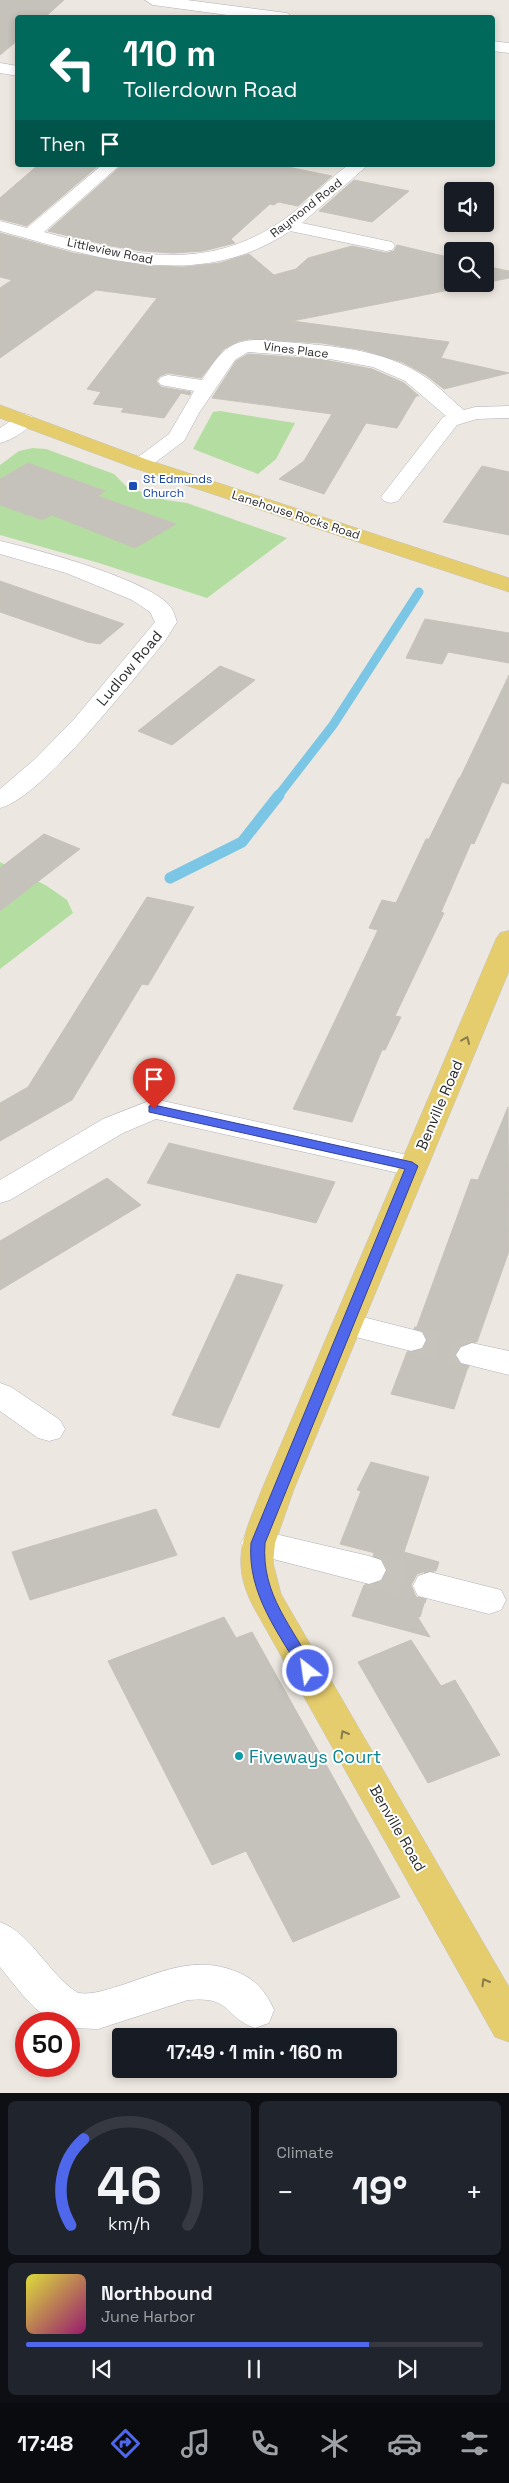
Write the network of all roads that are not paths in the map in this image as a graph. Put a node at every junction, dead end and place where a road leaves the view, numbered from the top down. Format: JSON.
{"nodes":[{"id":1,"x":153,"y":0,"type":"edge"},
{"id":2,"x":269,"y":15,"type":"edge"},
{"id":3,"x":0,"y":68,"type":"edge"},
{"id":4,"x":15,"y":70,"type":"edge"},
{"id":5,"x":110,"y":167,"type":"edge"},
{"id":6,"x":358,"y":167,"type":"edge"},
{"id":7,"x":287,"y":225,"type":"junction"},
{"id":8,"x":0,"y":226,"type":"edge"},
{"id":9,"x":30,"y":234,"type":"junction"},
{"id":10,"x":386,"y":246,"type":"dead end"},
{"id":11,"x":249,"y":247,"type":"joint"},
{"id":12,"x":168,"y":381,"type":"dead end"},
{"id":13,"x":207,"y":387,"type":"junction"},
{"id":14,"x":0,"y":411,"type":"edge"},
{"id":15,"x":509,"y":412,"type":"edge"},
{"id":16,"x":460,"y":417,"type":"junction"},
{"id":17,"x":25,"y":420,"type":"junction"},
{"id":18,"x":0,"y":436,"type":"edge"},
{"id":19,"x":141,"y":464,"type":"junction"},
{"id":20,"x":391,"y":498,"type":"dead end"},
{"id":21,"x":0,"y":547,"type":"edge"},
{"id":22,"x":509,"y":585,"type":"edge"},
{"id":23,"x":0,"y":775,"type":"edge"},
{"id":24,"x":22,"y":785,"type":"junction"},
{"id":25,"x":0,"y":801,"type":"edge"},
{"id":26,"x":509,"y":939,"type":"edge"},
{"id":27,"x":412,"y":1166,"type":"junction"},
{"id":28,"x":0,"y":1193,"type":"edge"},
{"id":29,"x":347,"y":1324,"type":"junction"},
{"id":30,"x":411,"y":1340,"type":"tunnel mouth"},
{"id":31,"x":472,"y":1355,"type":"tunnel mouth"},
{"id":32,"x":509,"y":1364,"type":"edge"},
{"id":33,"x":0,"y":1395,"type":"edge"},
{"id":34,"x":49,"y":1428,"type":"dead end"},
{"id":35,"x":258,"y":1543,"type":"junction"},
{"id":36,"x":369,"y":1570,"type":"tunnel mouth"},
{"id":37,"x":430,"y":1586,"type":"tunnel mouth"},
{"id":38,"x":489,"y":1600,"type":"dead end"},
{"id":39,"x":0,"y":1939,"type":"edge"},
{"id":40,"x":255,"y":2010,"type":"dead end"},
{"id":41,"x":509,"y":2024,"type":"edge"}],
"edges":[{"from":1,"to":2,"type":"street"},
{"from":3,"to":4,"type":"street"},
{"from":5,"to":9,"type":"street"},
{"from":6,"to":7,"type":"street","name":"Raymond Road"},
{"from":7,"to":10,"type":"street"},
{"from":7,"to":11,"type":"street","name":"Raymond Road"},
{"from":8,"to":9,"type":"street","name":"Littleview Road"},
{"from":9,"to":11,"type":"street","name":"Littleview Road"},
{"from":12,"to":13,"type":"street"},
{"from":13,"to":16,"type":"street","name":"Vines Place"},
{"from":13,"to":19,"type":"street","name":"Vines Place"},
{"from":14,"to":17,"type":"main road","name":"Lanehouse Rocks Road"},
{"from":15,"to":16,"type":"street"},
{"from":16,"to":20,"type":"street"},
{"from":17,"to":18,"type":"street"},
{"from":17,"to":19,"type":"main road","name":"Lanehouse Rocks Road"},
{"from":19,"to":22,"type":"main road","name":"Lanehouse Rocks Road"},
{"from":21,"to":24,"type":"street","name":"Ludlow Road"},
{"from":23,"to":24,"type":"street"},
{"from":24,"to":25,"type":"street","name":"Ludlow Road"},
{"from":27,"to":26,"type":"main road","name":"Benville Road","one_way":true},
{"from":27,"to":28,"type":"street"},
{"from":27,"to":29,"type":"main road","name":"Benville Road"},
{"from":29,"to":30,"type":"street"},
{"from":29,"to":35,"type":"main road","name":"Benville Road"},
{"from":31,"to":32,"type":"street"},
{"from":33,"to":34,"type":"street"},
{"from":35,"to":36,"type":"street"},
{"from":41,"to":35,"type":"main road","name":"Benville Road","one_way":true},
{"from":37,"to":38,"type":"street"},
{"from":39,"to":40,"type":"street"}]}
